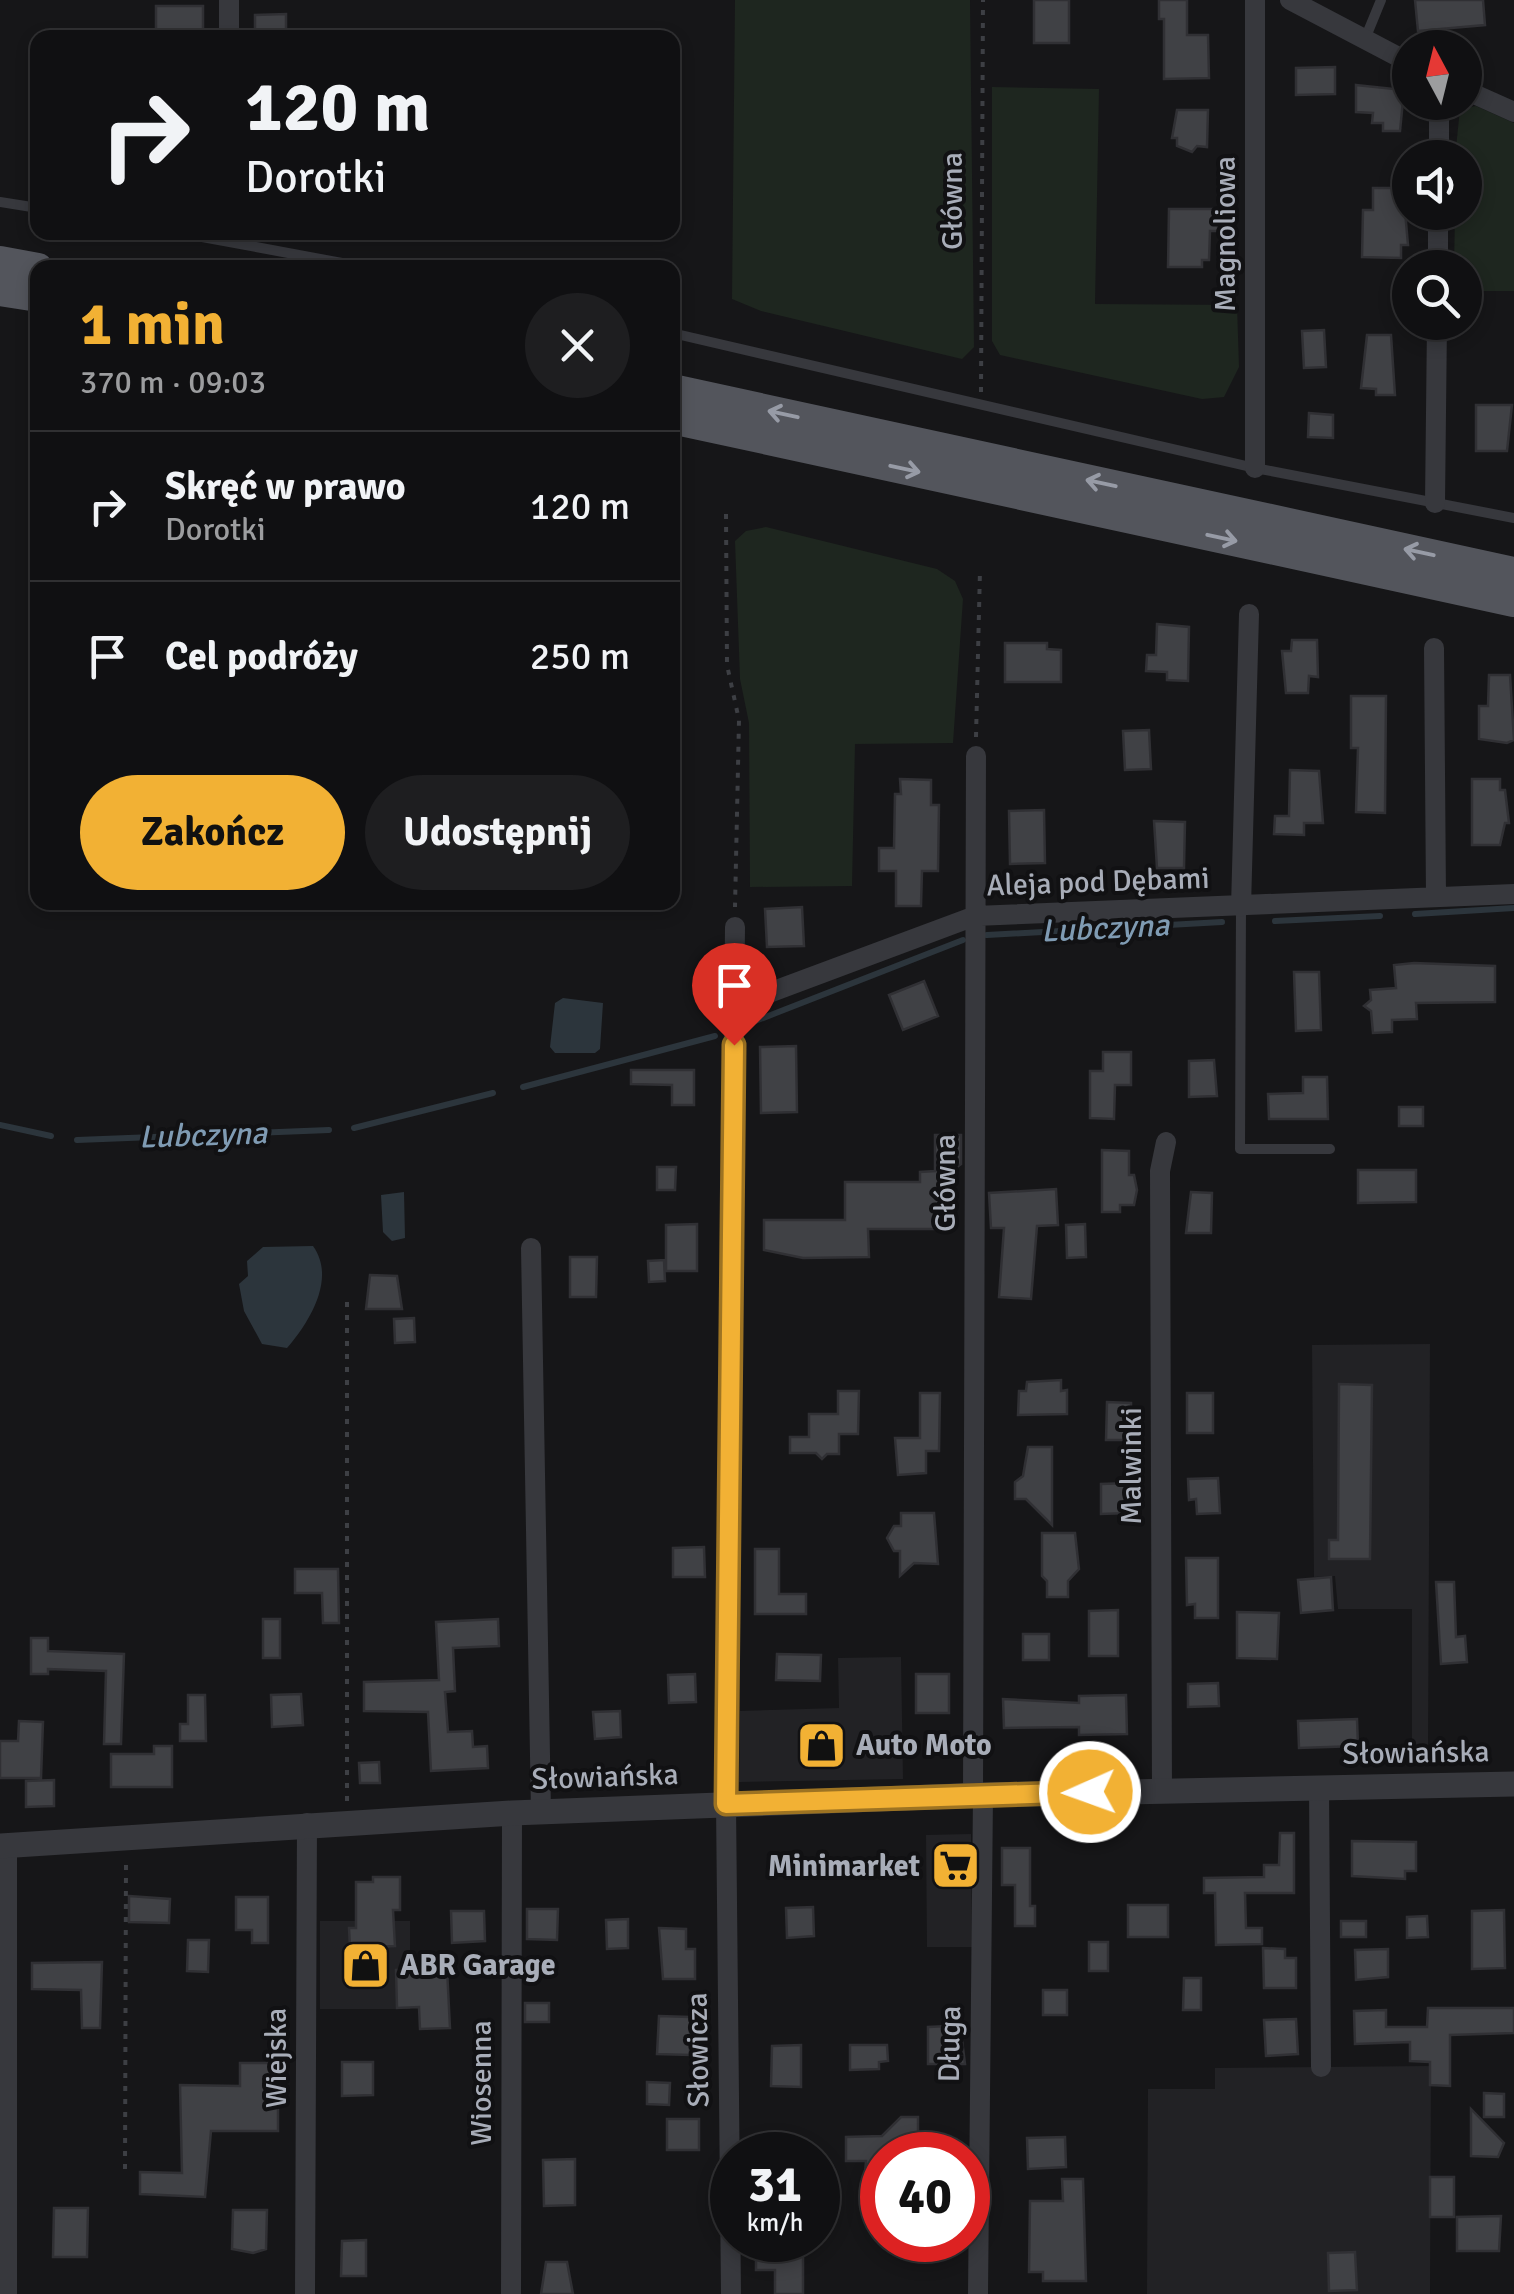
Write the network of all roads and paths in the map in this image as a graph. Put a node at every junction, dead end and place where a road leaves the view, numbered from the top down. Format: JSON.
{"nodes":[{"id":1,"x":229,"y":0,"type":"edge"},
{"id":2,"x":983,"y":0,"type":"edge"},
{"id":3,"x":1254,"y":0,"type":"edge"},
{"id":4,"x":1290,"y":0,"type":"edge"},
{"id":5,"x":1381,"y":0,"type":"edge"},
{"id":6,"x":229,"y":30,"type":"edge"},
{"id":7,"x":1366,"y":39,"type":"junction"},
{"id":8,"x":1392,"y":53,"type":"edge"},
{"id":9,"x":1482,"y":98,"type":"edge"},
{"id":10,"x":1514,"y":112,"type":"edge"},
{"id":11,"x":0,"y":202,"type":"edge"},
{"id":12,"x":30,"y":207,"type":"edge"},
{"id":13,"x":218,"y":240,"type":"edge"},
{"id":14,"x":326,"y":260,"type":"edge"},
{"id":15,"x":0,"y":262,"type":"edge"},
{"id":16,"x":30,"y":268,"type":"edge"},
{"id":17,"x":0,"y":290,"type":"edge"},
{"id":18,"x":30,"y":295,"type":"edge"},
{"id":19,"x":680,"y":334,"type":"edge"},
{"id":20,"x":1437,"y":340,"type":"edge"},
{"id":21,"x":680,"y":392,"type":"edge"},
{"id":22,"x":981,"y":402,"type":"junction"},
{"id":23,"x":680,"y":420,"type":"edge"},
{"id":24,"x":1255,"y":468,"type":"junction"},
{"id":25,"x":1436,"y":503,"type":"junction"},
{"id":26,"x":726,"y":514,"type":"dead end"},
{"id":27,"x":1514,"y":518,"type":"edge"},
{"id":28,"x":980,"y":570,"type":"dead end"},
{"id":29,"x":1514,"y":573,"type":"edge"},
{"id":30,"x":1514,"y":601,"type":"edge"},
{"id":31,"x":1249,"y":614,"type":"dead end"},
{"id":32,"x":1434,"y":648,"type":"dead end"},
{"id":33,"x":976,"y":756,"type":"joint"},
{"id":34,"x":1514,"y":894,"type":"edge"},
{"id":35,"x":1436,"y":898,"type":"junction"},
{"id":36,"x":1240,"y":907,"type":"junction"},
{"id":37,"x":975,"y":916,"type":"junction"},
{"id":38,"x":735,"y":927,"type":"joint"},
{"id":39,"x":734,"y":1006,"type":"junction"},
{"id":40,"x":1166,"y":1142,"type":"dead end"},
{"id":41,"x":1330,"y":1149,"type":"dead end"},
{"id":42,"x":531,"y":1248,"type":"dead end"},
{"id":43,"x":347,"y":1302,"type":"dead end"},
{"id":44,"x":1514,"y":1784,"type":"edge"},
{"id":45,"x":1319,"y":1788,"type":"junction"},
{"id":46,"x":1162,"y":1791,"type":"junction"},
{"id":47,"x":978,"y":1796,"type":"junction"},
{"id":48,"x":726,"y":1804,"type":"junction"},
{"id":49,"x":541,"y":1812,"type":"junction"},
{"id":50,"x":512,"y":1813,"type":"junction"},
{"id":51,"x":347,"y":1820,"type":"junction"},
{"id":52,"x":307,"y":1822,"type":"junction"},
{"id":53,"x":126,"y":1836,"type":"junction"},
{"id":54,"x":4,"y":1846,"type":"edge"},
{"id":55,"x":1322,"y":2068,"type":"dead end"},
{"id":56,"x":125,"y":2169,"type":"dead end"},
{"id":57,"x":7,"y":2294,"type":"edge"},
{"id":58,"x":306,"y":2294,"type":"edge"},
{"id":59,"x":510,"y":2294,"type":"edge"},
{"id":60,"x":730,"y":2294,"type":"edge"},
{"id":61,"x":978,"y":2294,"type":"edge"}],
"edges":[{"from":1,"to":6,"type":"street"},
{"from":2,"to":22,"type":"path","name":"Główna"},
{"from":3,"to":24,"type":"street","name":"Magnoliowa"},
{"from":4,"to":7,"type":"street"},
{"from":5,"to":7,"type":"lane"},
{"from":7,"to":8,"type":"street"},
{"from":9,"to":10,"type":"street"},
{"from":11,"to":12,"type":"lane"},
{"from":13,"to":14,"type":"lane"},
{"from":15,"to":16,"type":"main road"},
{"from":17,"to":18,"type":"main road"},
{"from":19,"to":22,"type":"lane"},
{"from":20,"to":25,"type":"street"},
{"from":29,"to":21,"type":"main road","one_way":true},
{"from":22,"to":24,"type":"lane"},
{"from":23,"to":30,"type":"main road","one_way":true},
{"from":24,"to":25,"type":"lane"},
{"from":25,"to":27,"type":"lane"},
{"from":26,"to":38,"type":"path"},
{"from":28,"to":33,"type":"path"},
{"from":31,"to":36,"type":"street","name":"Aleja pod Dębami"},
{"from":32,"to":35,"type":"street"},
{"from":33,"to":37,"type":"street","name":"Główna"},
{"from":34,"to":35,"type":"street","name":"Aleja pod Dębami"},
{"from":35,"to":36,"type":"street","name":"Aleja pod Dębami"},
{"from":36,"to":37,"type":"street","name":"Aleja pod Dębami"},
{"from":36,"to":41,"type":"lane"},
{"from":37,"to":39,"type":"street","name":"Aleja pod Dębami"},
{"from":37,"to":47,"type":"street","name":"Główna"},
{"from":38,"to":39,"type":"street","name":"Słowicza"},
{"from":39,"to":48,"type":"street","name":"Słowicza"},
{"from":40,"to":46,"type":"street","name":"Malwinki"},
{"from":42,"to":49,"type":"street"},
{"from":43,"to":51,"type":"path"},
{"from":44,"to":45,"type":"street","name":"Słowiańska"},
{"from":45,"to":46,"type":"street","name":"Słowiańska"},
{"from":45,"to":55,"type":"street"},
{"from":46,"to":47,"type":"street","name":"Słowiańska"},
{"from":47,"to":48,"type":"street","name":"Słowiańska"},
{"from":47,"to":61,"type":"street","name":"Długa"},
{"from":48,"to":49,"type":"street","name":"Słowiańska"},
{"from":48,"to":60,"type":"street","name":"Słowicza"},
{"from":49,"to":50,"type":"street","name":"Słowiańska"},
{"from":50,"to":51,"type":"street","name":"Słowiańska"},
{"from":50,"to":59,"type":"street","name":"Wiosenna"},
{"from":51,"to":52,"type":"street","name":"Słowiańska"},
{"from":52,"to":53,"type":"street","name":"Słowiańska"},
{"from":52,"to":58,"type":"street","name":"Wiejska"},
{"from":53,"to":54,"type":"street","name":"Słowiańska"},
{"from":53,"to":56,"type":"path"},
{"from":54,"to":57,"type":"street"}]}
